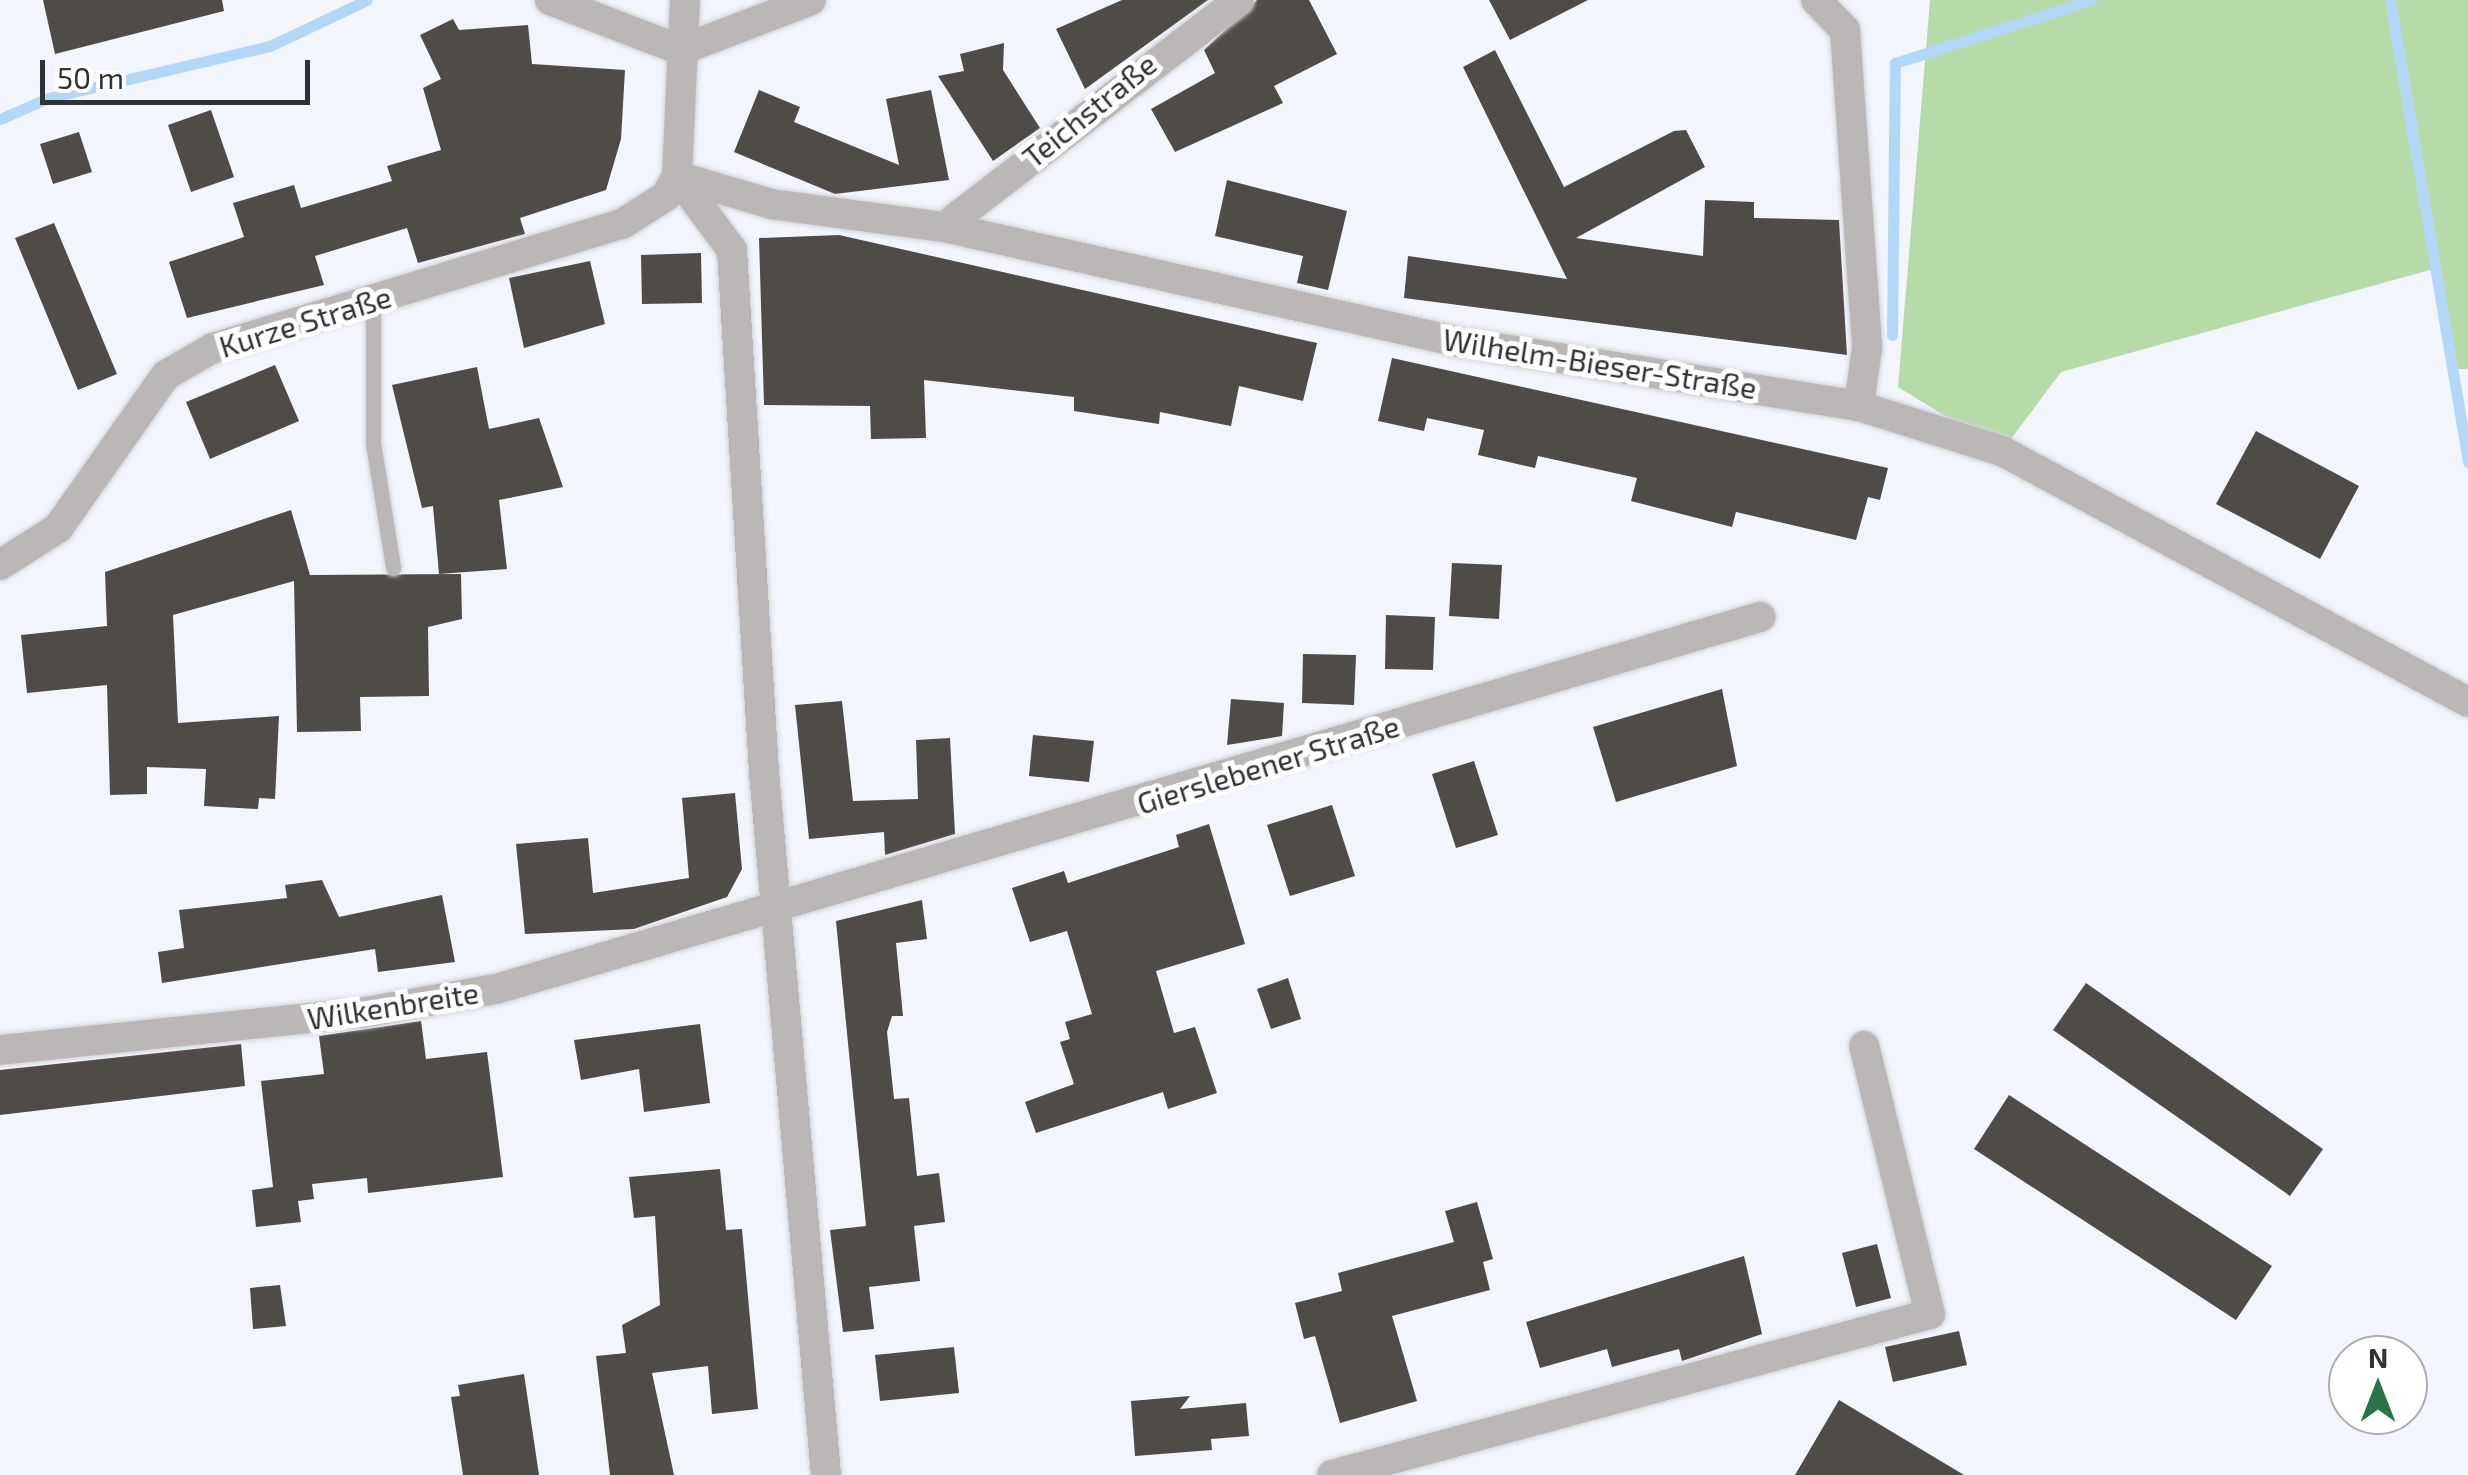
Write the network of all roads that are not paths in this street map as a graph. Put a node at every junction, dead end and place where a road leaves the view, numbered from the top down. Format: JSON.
{"nodes":[{"id":1,"x":550,"y":0,"type":"edge"},
{"id":2,"x":685,"y":0,"type":"edge"},
{"id":3,"x":811,"y":0,"type":"edge"},
{"id":4,"x":1238,"y":0,"type":"edge"},
{"id":5,"x":1816,"y":0,"type":"edge"},
{"id":6,"x":681,"y":50,"type":"junction"},
{"id":7,"x":677,"y":176,"type":"junction"},
{"id":8,"x":944,"y":227,"type":"junction"},
{"id":9,"x":372,"y":299,"type":"junction"},
{"id":10,"x":1859,"y":406,"type":"junction"},
{"id":11,"x":0,"y":565,"type":"edge"},
{"id":12,"x":394,"y":567,"type":"dead end"},
{"id":13,"x":1760,"y":618,"type":"dead end"},
{"id":14,"x":2468,"y":702,"type":"edge"},
{"id":15,"x":776,"y":911,"type":"junction"},
{"id":16,"x":1864,"y":1046,"type":"dead end"},
{"id":17,"x":0,"y":1050,"type":"edge"},
{"id":18,"x":826,"y":1475,"type":"edge"},
{"id":19,"x":1332,"y":1475,"type":"edge"}],
"edges":[{"from":1,"to":6,"type":"street"},
{"from":2,"to":6,"type":"street"},
{"from":3,"to":6,"type":"street"},
{"from":4,"to":8,"type":"street","name":"Teichstraße"},
{"from":5,"to":10,"type":"street"},
{"from":6,"to":7,"type":"street"},
{"from":7,"to":8,"type":"street","name":"Wilhelm-Bieser-Straße"},
{"from":7,"to":9,"type":"street","name":"Kurze Straße"},
{"from":7,"to":15,"type":"street"},
{"from":8,"to":10,"type":"street","name":"Wilhelm-Bieser-Straße"},
{"from":9,"to":11,"type":"street","name":"Kurze Straße"},
{"from":9,"to":12,"type":"lane"},
{"from":10,"to":14,"type":"street","name":"Wilhelm-Bieser-Straße"},
{"from":13,"to":15,"type":"street","name":"Gierslebener Straße"},
{"from":15,"to":17,"type":"street","name":"Wilkenbreite"},
{"from":15,"to":18,"type":"street"},
{"from":16,"to":19,"type":"street"}]}
